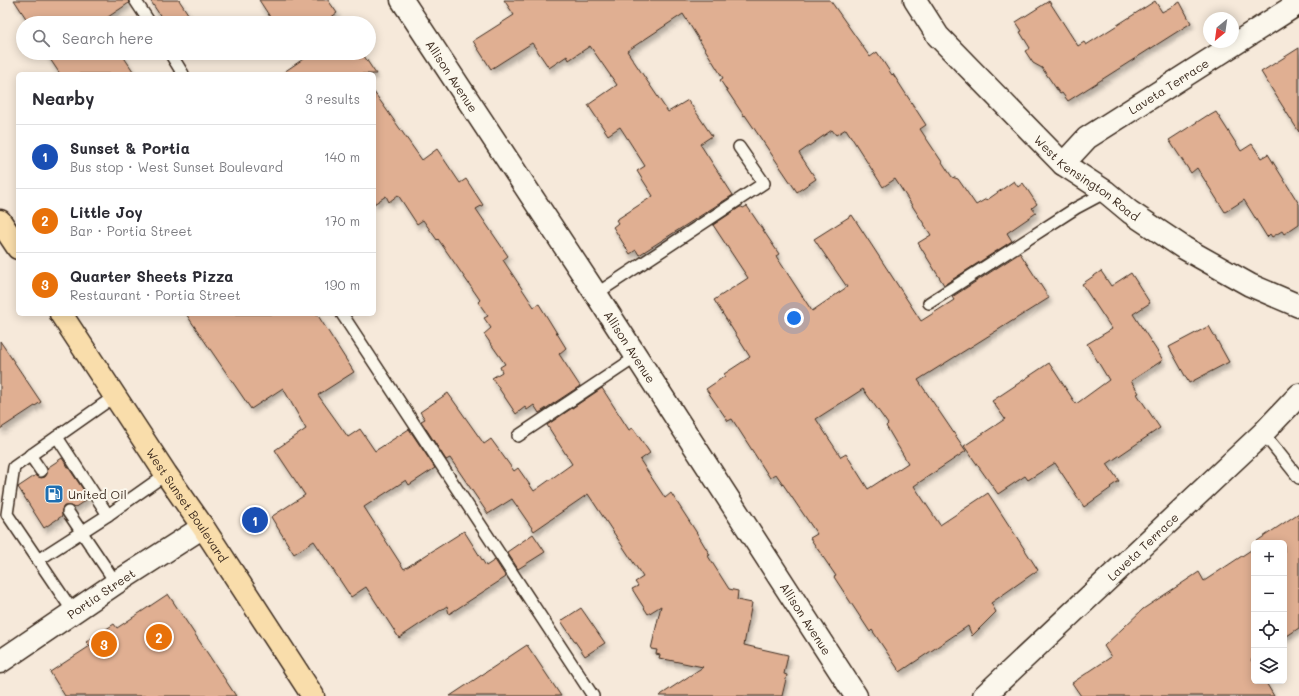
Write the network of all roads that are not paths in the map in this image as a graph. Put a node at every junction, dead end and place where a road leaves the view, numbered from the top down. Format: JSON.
{"nodes":[{"id":1,"x":135,"y":0,"type":"edge"},
{"id":2,"x":402,"y":0,"type":"edge"},
{"id":3,"x":914,"y":0,"type":"edge"},
{"id":4,"x":1299,"y":3,"type":"edge"},
{"id":5,"x":145,"y":16,"type":"edge"},
{"id":6,"x":174,"y":60,"type":"edge"},
{"id":7,"x":182,"y":72,"type":"edge"},
{"id":8,"x":740,"y":147,"type":"dead end"},
{"id":9,"x":1063,"y":164,"type":"junction"},
{"id":10,"x":1106,"y":192,"type":"junction"},
{"id":11,"x":0,"y":221,"type":"edge"},
{"id":12,"x":16,"y":245,"type":"edge"},
{"id":13,"x":596,"y":294,"type":"junction"},
{"id":14,"x":929,"y":303,"type":"dead end"},
{"id":15,"x":1299,"y":306,"type":"edge"},
{"id":16,"x":62,"y":316,"type":"edge"},
{"id":17,"x":343,"y":316,"type":"edge"},
{"id":18,"x":636,"y":357,"type":"junction"},
{"id":19,"x":1299,"y":395,"type":"edge"},
{"id":20,"x":115,"y":396,"type":"junction"},
{"id":21,"x":1263,"y":433,"type":"junction"},
{"id":22,"x":518,"y":436,"type":"dead end"},
{"id":23,"x":57,"y":437,"type":"junction"},
{"id":24,"x":30,"y":455,"type":"junction"},
{"id":25,"x":41,"y":472,"type":"dead end"},
{"id":26,"x":166,"y":474,"type":"junction"},
{"id":27,"x":1299,"y":478,"type":"edge"},
{"id":28,"x":68,"y":512,"type":"dead end"},
{"id":29,"x":108,"y":515,"type":"junction"},
{"id":30,"x":203,"y":527,"type":"junction"},
{"id":31,"x":82,"y":532,"type":"junction"},
{"id":32,"x":38,"y":560,"type":"junction"},
{"id":33,"x":116,"y":583,"type":"junction"},
{"id":34,"x":74,"y":613,"type":"junction"},
{"id":35,"x":0,"y":662,"type":"edge"},
{"id":36,"x":313,"y":696,"type":"edge"},
{"id":37,"x":593,"y":696,"type":"edge"},
{"id":38,"x":856,"y":696,"type":"edge"},
{"id":39,"x":984,"y":696,"type":"edge"}],
"edges":[{"from":1,"to":5,"type":"lane"},
{"from":2,"to":13,"type":"street","name":"Allison Avenue"},
{"from":3,"to":9,"type":"street","name":"West Kensington Road"},
{"from":4,"to":9,"type":"street","name":"Laveta Terrace"},
{"from":6,"to":7,"type":"lane"},
{"from":8,"to":13,"type":"lane"},
{"from":9,"to":10,"type":"street","name":"West Kensington Road"},
{"from":10,"to":14,"type":"lane"},
{"from":10,"to":15,"type":"street","name":"West Kensington Road"},
{"from":11,"to":12,"type":"main road"},
{"from":13,"to":18,"type":"street","name":"Allison Avenue"},
{"from":16,"to":20,"type":"main road","name":"West Sunset Boulevard"},
{"from":17,"to":37,"type":"lane"},
{"from":18,"to":22,"type":"lane"},
{"from":18,"to":38,"type":"street","name":"Allison Avenue"},
{"from":19,"to":21,"type":"street","name":"Laveta Terrace"},
{"from":20,"to":23,"type":"lane"},
{"from":20,"to":26,"type":"main road","name":"West Sunset Boulevard"},
{"from":21,"to":27,"type":"lane"},
{"from":21,"to":39,"type":"street","name":"Laveta Terrace"},
{"from":23,"to":24,"type":"lane"},
{"from":23,"to":29,"type":"lane"},
{"from":24,"to":25,"type":"lane"},
{"from":24,"to":32,"type":"lane"},
{"from":26,"to":29,"type":"lane"},
{"from":26,"to":30,"type":"main road","name":"West Sunset Boulevard"},
{"from":28,"to":31,"type":"lane"},
{"from":29,"to":31,"type":"lane"},
{"from":30,"to":33,"type":"street","name":"Portia Street"},
{"from":30,"to":36,"type":"main road","name":"West Sunset Boulevard"},
{"from":31,"to":32,"type":"lane"},
{"from":31,"to":33,"type":"lane"},
{"from":32,"to":34,"type":"lane"},
{"from":33,"to":34,"type":"street","name":"Portia Street"},
{"from":34,"to":35,"type":"street","name":"Portia Street"}]}
